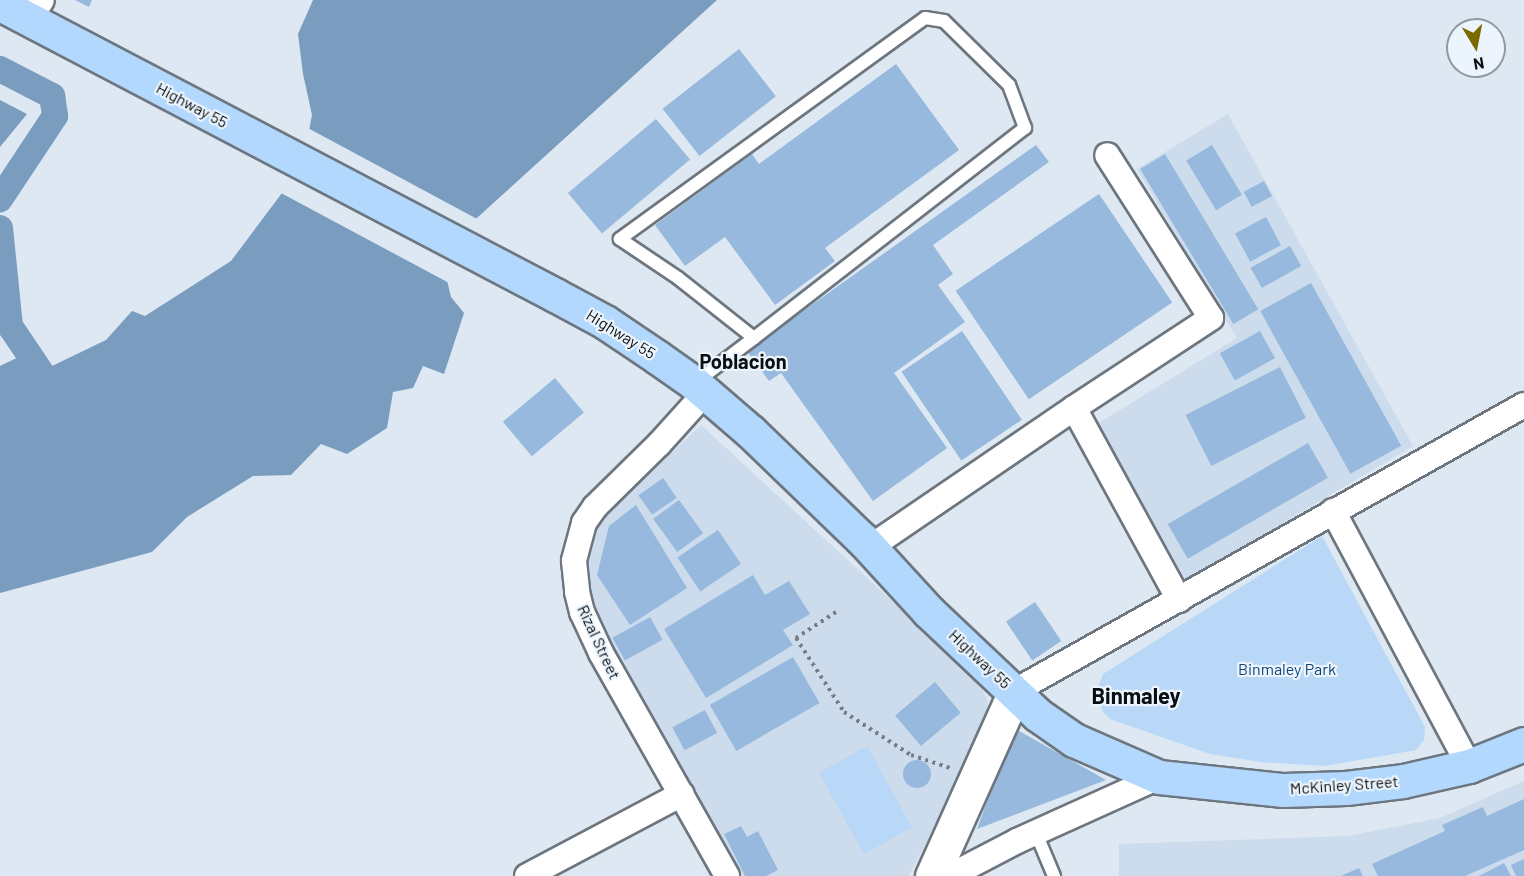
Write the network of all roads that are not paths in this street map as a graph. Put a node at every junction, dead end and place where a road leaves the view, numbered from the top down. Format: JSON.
{"nodes":[{"id":1,"x":0,"y":4,"type":"edge"},
{"id":2,"x":36,"y":10,"type":"edge"},
{"id":3,"x":1107,"y":155,"type":"dead end"},
{"id":4,"x":754,"y":338,"type":"junction"},
{"id":5,"x":699,"y":388,"type":"junction"},
{"id":6,"x":1524,"y":405,"type":"edge"},
{"id":7,"x":1074,"y":408,"type":"junction"},
{"id":8,"x":1333,"y":512,"type":"junction"},
{"id":9,"x":870,"y":548,"type":"junction"},
{"id":10,"x":1179,"y":600,"type":"junction"},
{"id":11,"x":1015,"y":691,"type":"junction"},
{"id":12,"x":1524,"y":744,"type":"edge"},
{"id":13,"x":1469,"y":766,"type":"junction"},
{"id":14,"x":1159,"y":777,"type":"junction"},
{"id":15,"x":682,"y":794,"type":"junction"},
{"id":16,"x":1036,"y":833,"type":"junction"},
{"id":17,"x":527,"y":876,"type":"edge"},
{"id":18,"x":727,"y":876,"type":"edge"},
{"id":19,"x":932,"y":876,"type":"edge"},
{"id":20,"x":950,"y":876,"type":"edge"},
{"id":21,"x":1054,"y":876,"type":"edge"}],
"edges":[{"from":1,"to":2,"type":"highway","name":"Highway 55"},
{"from":2,"to":5,"type":"highway","name":"Highway 55"},
{"from":3,"to":7,"type":"street"},
{"from":4,"to":4,"type":"lane"},
{"from":4,"to":5,"type":"lane"},
{"from":5,"to":9,"type":"highway","name":"Highway 55"},
{"from":5,"to":15,"type":"street","name":"Rizal Street"},
{"from":6,"to":8,"type":"street"},
{"from":7,"to":9,"type":"street"},
{"from":7,"to":10,"type":"street"},
{"from":8,"to":10,"type":"street"},
{"from":8,"to":13,"type":"street"},
{"from":9,"to":11,"type":"highway","name":"Highway 55"},
{"from":10,"to":11,"type":"street"},
{"from":11,"to":14,"type":"highway","name":"Highway 55"},
{"from":11,"to":19,"type":"street"},
{"from":12,"to":13,"type":"highway","name":"McKinley Street"},
{"from":13,"to":14,"type":"highway","name":"McKinley Street"},
{"from":14,"to":16,"type":"street"},
{"from":15,"to":17,"type":"street"},
{"from":15,"to":18,"type":"street","name":"Rizal Street"},
{"from":16,"to":20,"type":"street"},
{"from":16,"to":21,"type":"lane"}]}
